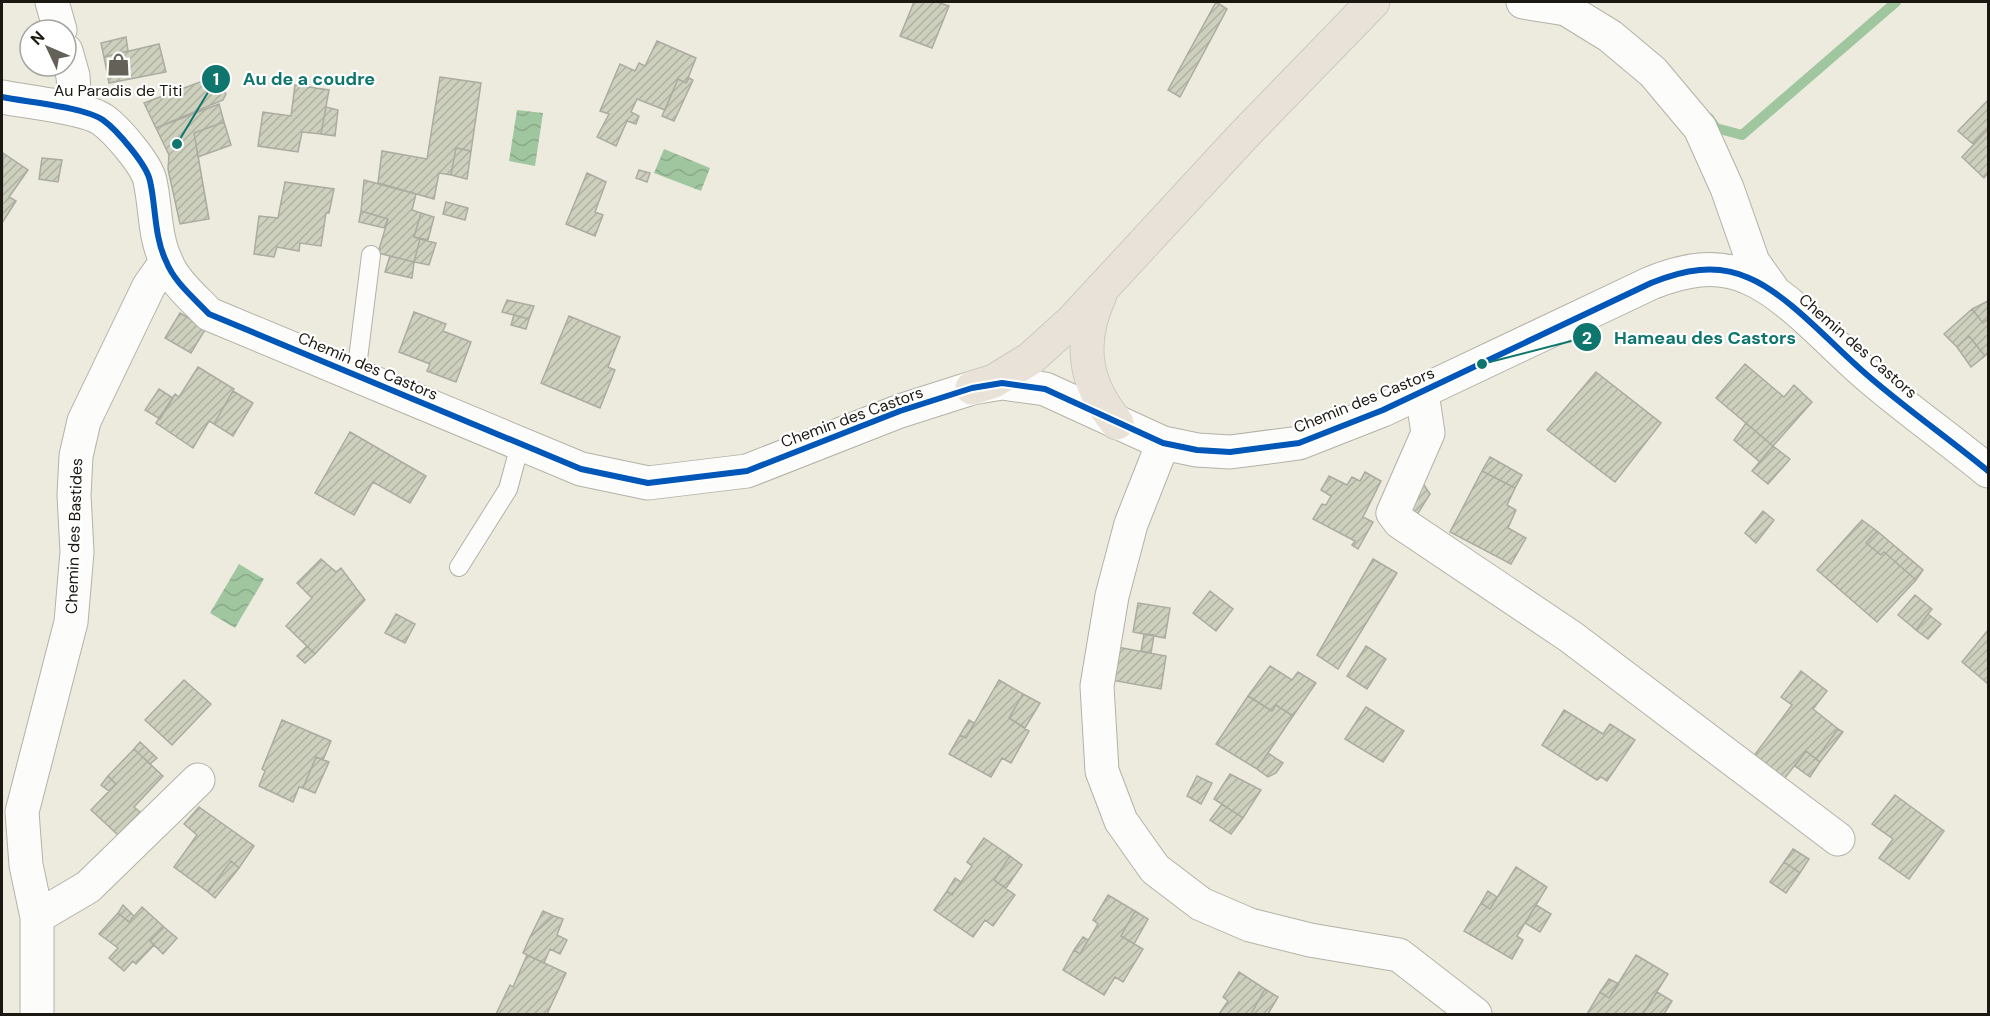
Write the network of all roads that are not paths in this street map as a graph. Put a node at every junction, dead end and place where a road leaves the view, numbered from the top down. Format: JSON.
{"nodes":[{"id":1,"x":52,"y":2,"type":"edge"},
{"id":2,"x":1372,"y":2,"type":"edge"},
{"id":3,"x":1523,"y":2,"type":"edge"},
{"id":4,"x":57,"y":18,"type":"edge"},
{"id":5,"x":73,"y":78,"type":"edge"},
{"id":6,"x":2,"y":97,"type":"edge"},
{"id":7,"x":75,"y":108,"type":"junction"},
{"id":8,"x":371,"y":255,"type":"dead end"},
{"id":9,"x":166,"y":262,"type":"junction"},
{"id":10,"x":1102,"y":291,"type":"junction"},
{"id":11,"x":1774,"y":292,"type":"junction"},
{"id":12,"x":356,"y":375,"type":"junction"},
{"id":13,"x":972,"y":388,"type":"junction"},
{"id":14,"x":1422,"y":393,"type":"junction"},
{"id":15,"x":1117,"y":423,"type":"junction"},
{"id":16,"x":1163,"y":443,"type":"junction"},
{"id":17,"x":520,"y":445,"type":"junction"},
{"id":18,"x":1989,"y":471,"type":"edge"},
{"id":19,"x":459,"y":567,"type":"dead end"},
{"id":20,"x":198,"y":780,"type":"dead end"},
{"id":21,"x":1838,"y":839,"type":"dead end"},
{"id":22,"x":37,"y":917,"type":"junction"},
{"id":23,"x":37,"y":1014,"type":"edge"},
{"id":24,"x":1475,"y":1014,"type":"edge"}],
"edges":[{"from":1,"to":4,"type":"street"},
{"from":2,"to":10,"type":"highway"},
{"from":3,"to":11,"type":"street"},
{"from":5,"to":7,"type":"street"},
{"from":6,"to":7,"type":"street"},
{"from":7,"to":9,"type":"street"},
{"from":8,"to":12,"type":"lane"},
{"from":9,"to":12,"type":"street","name":"Chemin des Castors"},
{"from":9,"to":22,"type":"street","name":"Chemin des Bastides"},
{"from":10,"to":13,"type":"highway"},
{"from":10,"to":15,"type":"highway"},
{"from":11,"to":14,"type":"street","name":"Chemin des Castors"},
{"from":11,"to":18,"type":"street","name":"Chemin des Castors"},
{"from":12,"to":17,"type":"street","name":"Chemin des Castors"},
{"from":13,"to":15,"type":"street","name":"Chemin des Castors"},
{"from":13,"to":17,"type":"street","name":"Chemin des Castors"},
{"from":14,"to":16,"type":"street","name":"Chemin des Castors"},
{"from":14,"to":21,"type":"street"},
{"from":15,"to":16,"type":"street","name":"Chemin des Castors"},
{"from":16,"to":24,"type":"street"},
{"from":17,"to":19,"type":"lane"},
{"from":20,"to":22,"type":"street"},
{"from":22,"to":23,"type":"street","name":"Chemin des Bastides"}]}
